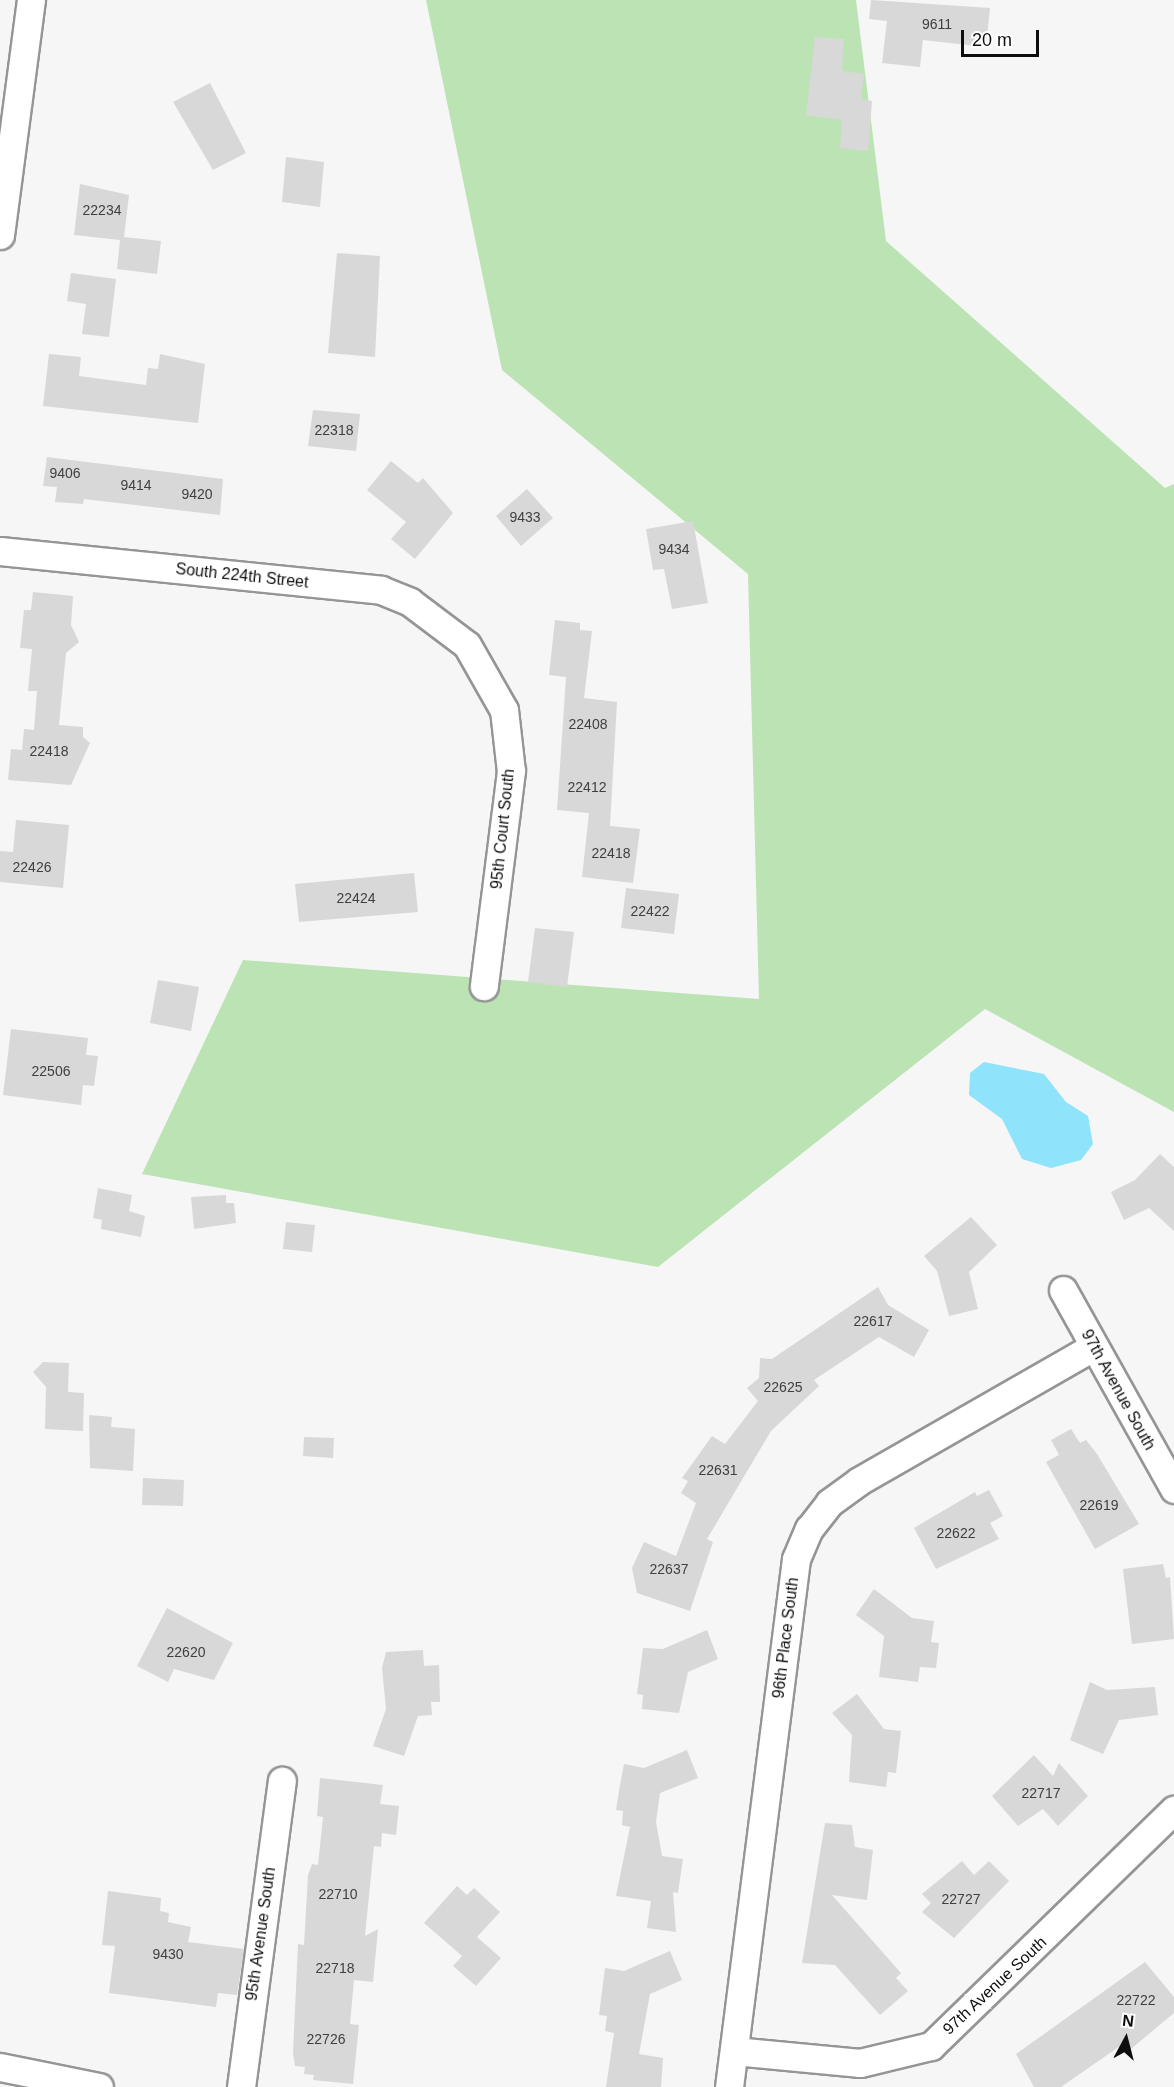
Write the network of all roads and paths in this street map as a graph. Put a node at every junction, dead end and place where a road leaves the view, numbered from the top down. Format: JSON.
{"nodes":[{"id":1,"x":31,"y":0,"type":"edge"},
{"id":2,"x":12,"y":43,"type":"edge"},
{"id":3,"x":0,"y":235,"type":"edge"},
{"id":4,"x":0,"y":551,"type":"edge"},
{"id":5,"x":467,"y":645,"type":"joint"},
{"id":6,"x":484,"y":986,"type":"dead end"},
{"id":7,"x":1062,"y":1290,"type":"dead end"},
{"id":8,"x":1093,"y":1347,"type":"junction"},
{"id":9,"x":1174,"y":1490,"type":"edge"},
{"id":10,"x":282,"y":1781,"type":"dead end"},
{"id":11,"x":1174,"y":1810,"type":"edge"},
{"id":12,"x":734,"y":2051,"type":"junction"},
{"id":13,"x":6,"y":2075,"type":"edge"},
{"id":14,"x":99,"y":2087,"type":"edge"},
{"id":15,"x":241,"y":2087,"type":"edge"},
{"id":16,"x":729,"y":2087,"type":"edge"}],
"edges":[{"from":1,"to":2,"type":"street"},
{"from":2,"to":3,"type":"street"},
{"from":4,"to":5,"type":"street","name":"South 224th Street"},
{"from":5,"to":6,"type":"street","name":"95th Court South"},
{"from":7,"to":8,"type":"street","name":"97th Avenue South"},
{"from":8,"to":9,"type":"street","name":"97th Avenue South"},
{"from":8,"to":12,"type":"street","name":"96th Place South"},
{"from":10,"to":15,"type":"street","name":"95th Avenue South"},
{"from":11,"to":12,"type":"street","name":"97th Avenue South"},
{"from":12,"to":16,"type":"street","name":"96th Place South"},
{"from":13,"to":14,"type":"street"}]}
